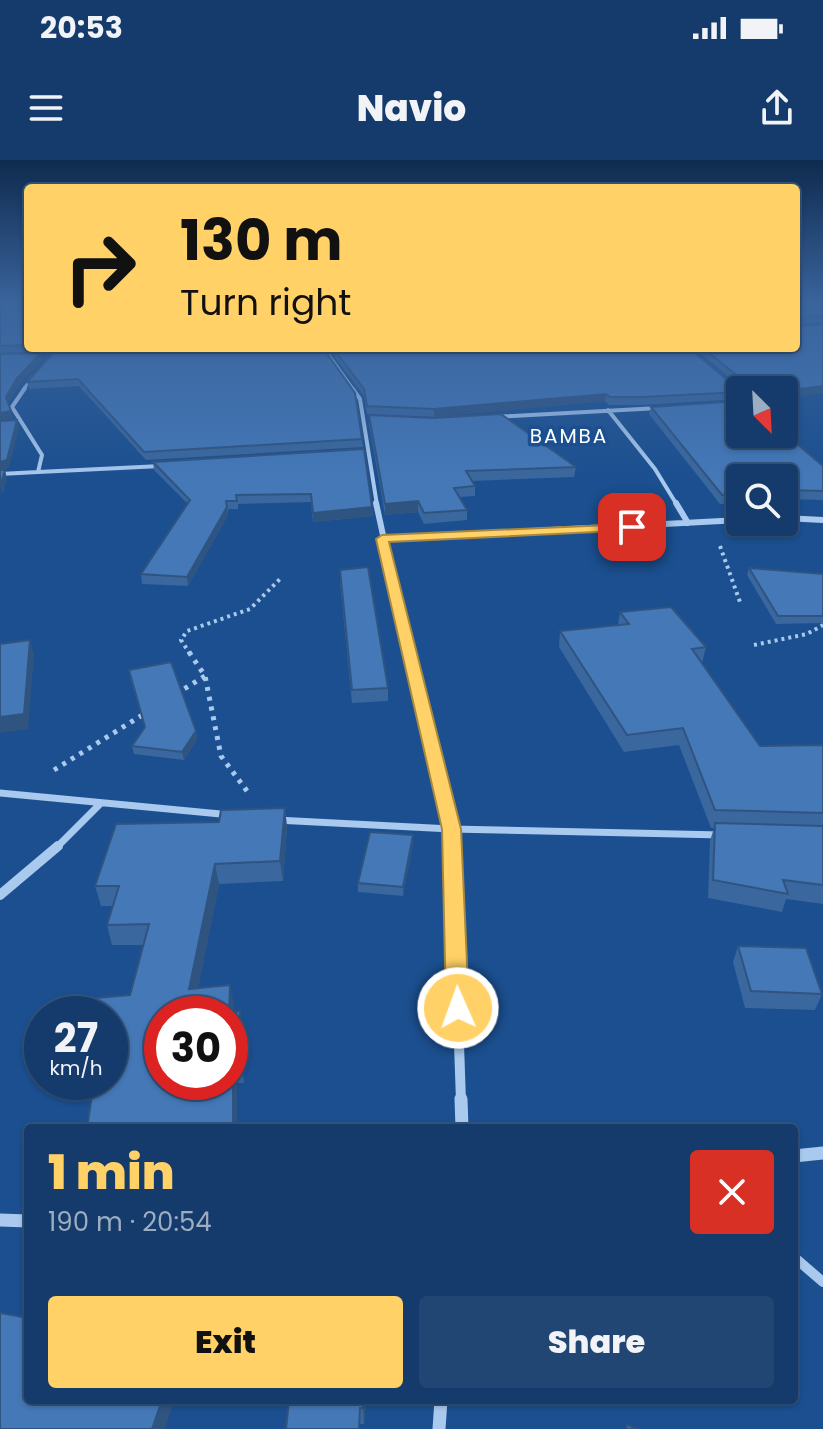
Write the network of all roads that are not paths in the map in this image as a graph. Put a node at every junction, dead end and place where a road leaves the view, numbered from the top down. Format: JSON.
{"nodes":[{"id":1,"x":333,"y":360,"type":"edge"},
{"id":2,"x":37,"y":371,"type":"edge"},
{"id":3,"x":671,"y":408,"type":"edge"},
{"id":4,"x":608,"y":410,"type":"junction"},
{"id":5,"x":481,"y":418,"type":"edge"},
{"id":6,"x":12,"y":423,"type":"edge"},
{"id":7,"x":24,"y":423,"type":"junction"},
{"id":8,"x":369,"y":452,"type":"junction"},
{"id":9,"x":354,"y":453,"type":"edge"},
{"id":10,"x":171,"y":466,"type":"edge"},
{"id":11,"x":38,"y":472,"type":"junction"},
{"id":12,"x":0,"y":474,"type":"edge"},
{"id":13,"x":798,"y":519,"type":"edge"},
{"id":14,"x":823,"y":520,"type":"edge"},
{"id":15,"x":726,"y":521,"type":"edge"},
{"id":16,"x":688,"y":523,"type":"junction"},
{"id":17,"x":382,"y":539,"type":"junction"},
{"id":18,"x":0,"y":793,"type":"edge"},
{"id":19,"x":100,"y":804,"type":"junction"},
{"id":20,"x":239,"y":816,"type":"edge"},
{"id":21,"x":270,"y":819,"type":"edge"},
{"id":22,"x":451,"y":829,"type":"junction"},
{"id":23,"x":730,"y":835,"type":"edge"},
{"id":24,"x":0,"y":895,"type":"edge"},
{"id":25,"x":462,"y":1124,"type":"edge"},
{"id":26,"x":823,"y":1153,"type":"edge"},
{"id":27,"x":798,"y":1156,"type":"edge"},
{"id":28,"x":0,"y":1220,"type":"edge"},
{"id":29,"x":24,"y":1221,"type":"edge"},
{"id":30,"x":798,"y":1260,"type":"edge"},
{"id":31,"x":823,"y":1282,"type":"edge"},
{"id":32,"x":441,"y":1404,"type":"edge"},
{"id":33,"x":439,"y":1429,"type":"edge"}],
"edges":[{"from":1,"to":8,"type":"street"},
{"from":2,"to":7,"type":"street"},
{"from":3,"to":4,"type":"street"},
{"from":4,"to":5,"type":"street"},
{"from":4,"to":16,"type":"street"},
{"from":6,"to":7,"type":"street"},
{"from":7,"to":11,"type":"street"},
{"from":8,"to":9,"type":"street"},
{"from":8,"to":17,"type":"street"},
{"from":10,"to":11,"type":"street"},
{"from":11,"to":12,"type":"street"},
{"from":13,"to":14,"type":"street"},
{"from":15,"to":16,"type":"street"},
{"from":16,"to":17,"type":"street"},
{"from":17,"to":22,"type":"street"},
{"from":18,"to":19,"type":"street"},
{"from":19,"to":20,"type":"street"},
{"from":19,"to":24,"type":"street"},
{"from":21,"to":22,"type":"street"},
{"from":22,"to":23,"type":"street"},
{"from":22,"to":25,"type":"street"},
{"from":26,"to":27,"type":"street"},
{"from":28,"to":29,"type":"street"},
{"from":30,"to":31,"type":"lane"},
{"from":32,"to":33,"type":"street"}]}
